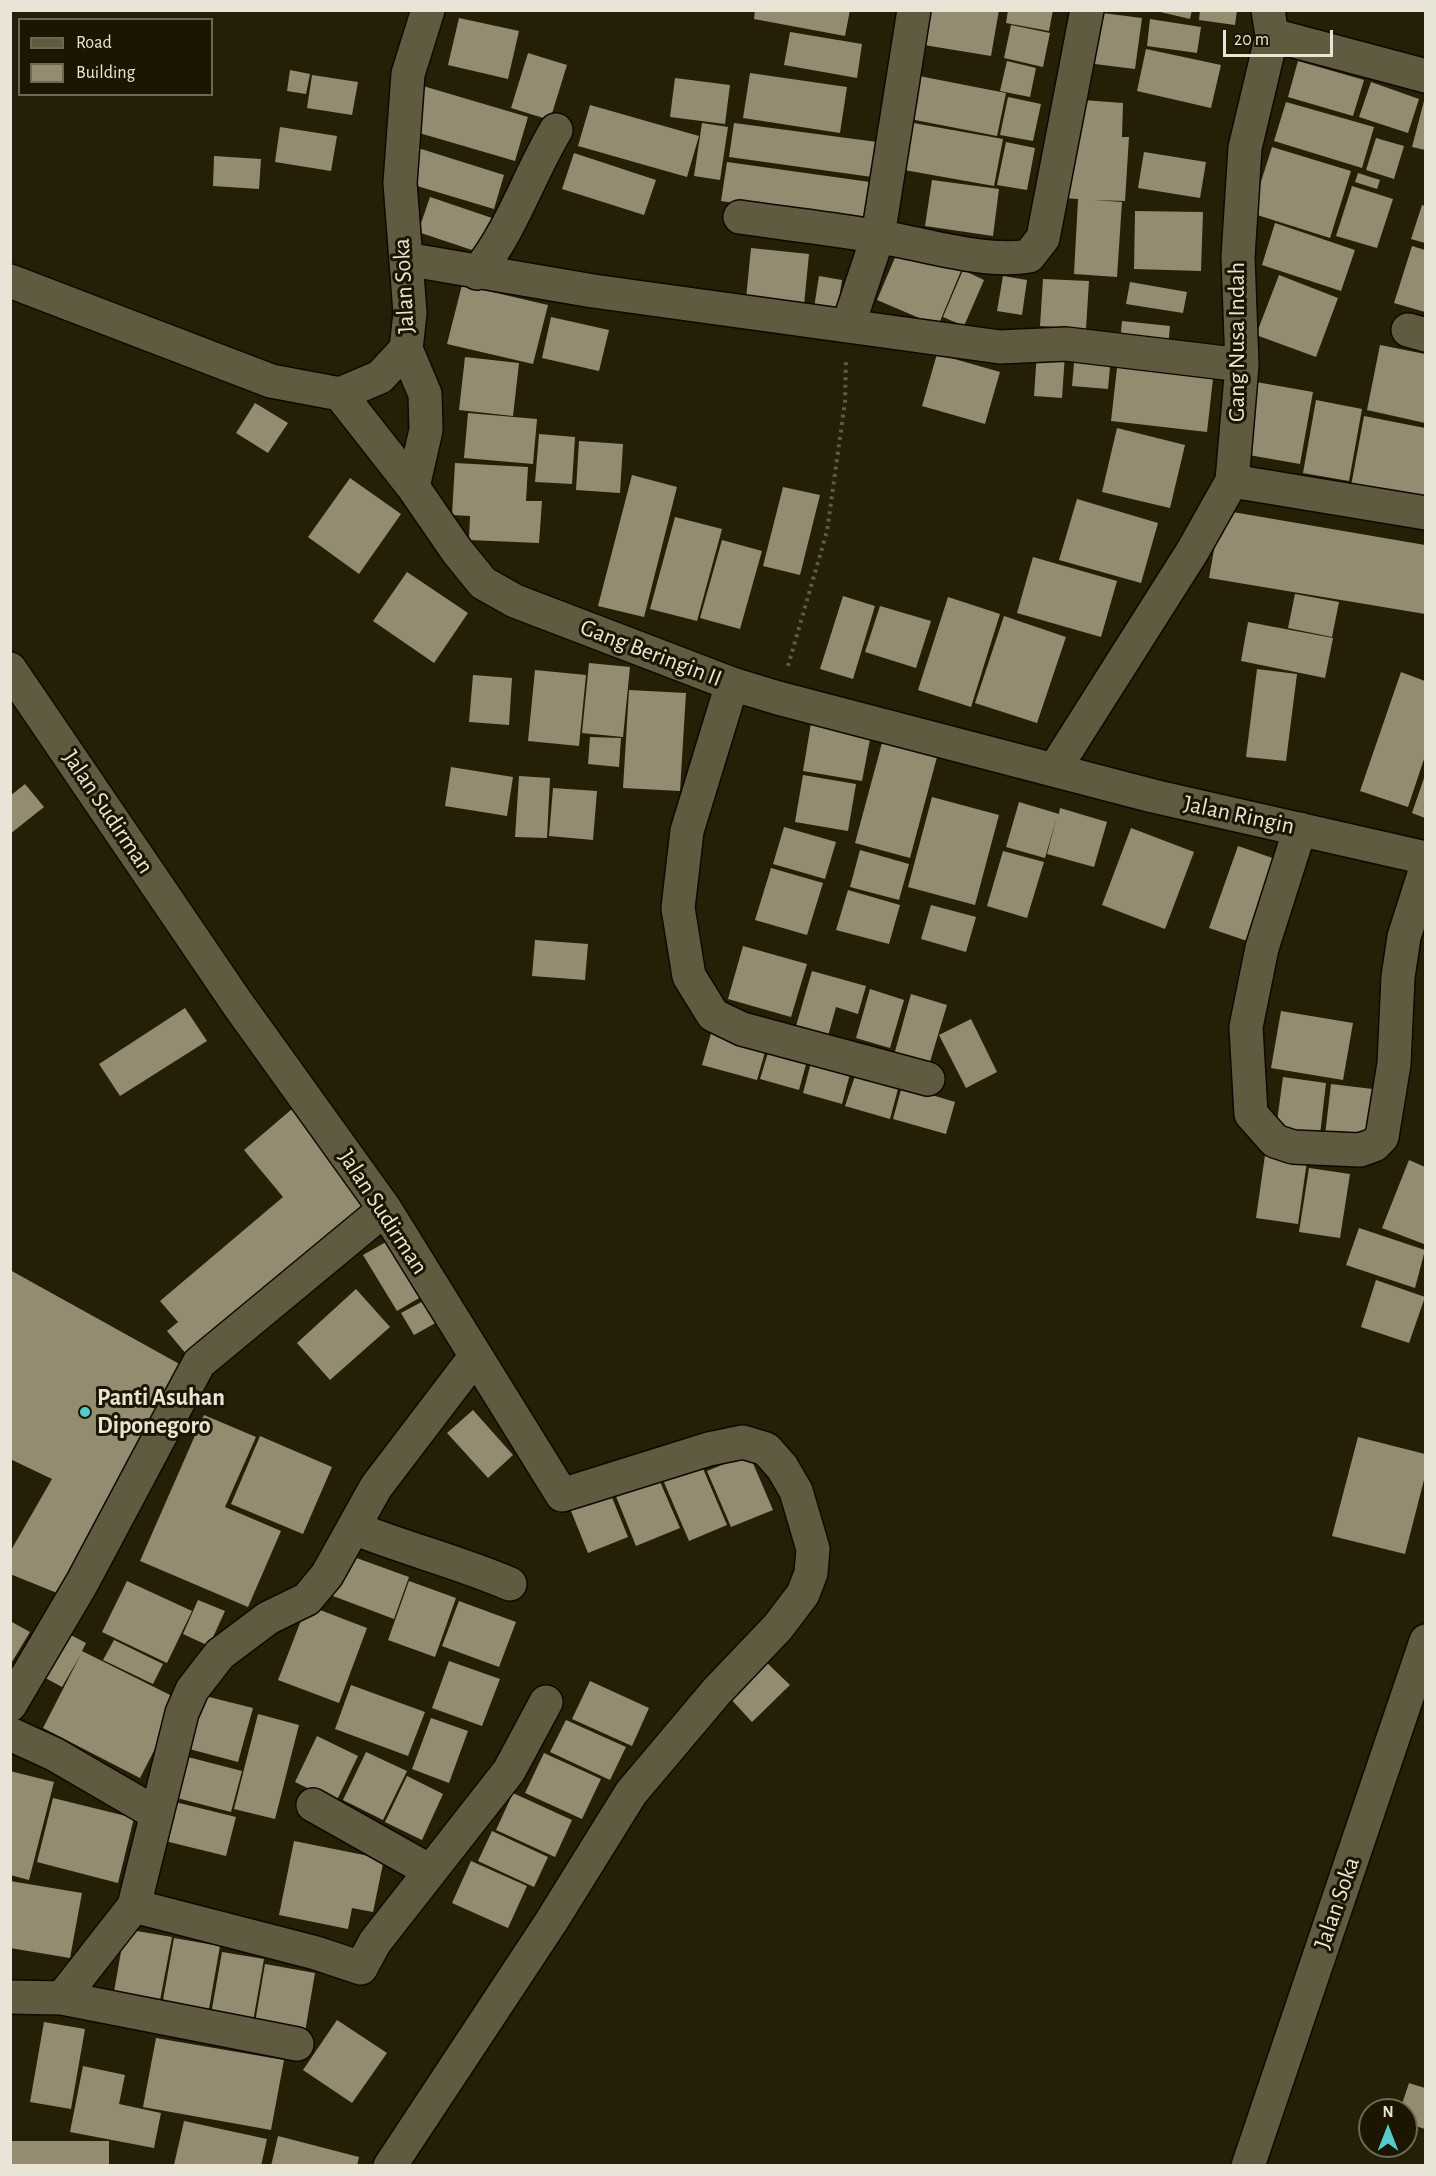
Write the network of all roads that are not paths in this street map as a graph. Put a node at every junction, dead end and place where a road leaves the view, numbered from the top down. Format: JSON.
{"nodes":[{"id":1,"x":428,"y":10,"type":"edge"},
{"id":2,"x":914,"y":10,"type":"edge"},
{"id":3,"x":1088,"y":10,"type":"edge"},
{"id":4,"x":1270,"y":23,"type":"edge"},
{"id":5,"x":1425,"y":75,"type":"edge"},
{"id":6,"x":556,"y":130,"type":"dead end"},
{"id":7,"x":740,"y":217,"type":"dead end"},
{"id":8,"x":878,"y":236,"type":"junction"},
{"id":9,"x":406,"y":259,"type":"junction"},
{"id":10,"x":477,"y":273,"type":"junction"},
{"id":11,"x":10,"y":281,"type":"edge"},
{"id":12,"x":848,"y":326,"type":"junction"},
{"id":13,"x":406,"y":349,"type":"junction"},
{"id":14,"x":1242,"y":365,"type":"junction"},
{"id":15,"x":340,"y":393,"type":"junction"},
{"id":16,"x":1232,"y":481,"type":"junction"},
{"id":17,"x":413,"y":487,"type":"junction"},
{"id":18,"x":1425,"y":513,"type":"edge"},
{"id":19,"x":10,"y":669,"type":"edge"},
{"id":20,"x":732,"y":684,"type":"junction"},
{"id":21,"x":1054,"y":770,"type":"junction"},
{"id":22,"x":1300,"y":829,"type":"junction"},
{"id":23,"x":1425,"y":858,"type":"edge"},
{"id":24,"x":1425,"y":868,"type":"edge"},
{"id":25,"x":928,"y":1079,"type":"dead end"},
{"id":26,"x":386,"y":1209,"type":"junction"},
{"id":27,"x":475,"y":1357,"type":"junction"},
{"id":28,"x":354,"y":1528,"type":"junction"},
{"id":29,"x":510,"y":1584,"type":"dead end"},
{"id":30,"x":1425,"y":1641,"type":"edge"},
{"id":31,"x":546,"y":1702,"type":"dead end"},
{"id":32,"x":10,"y":1705,"type":"edge"},
{"id":33,"x":10,"y":1734,"type":"edge"},
{"id":34,"x":313,"y":1805,"type":"dead end"},
{"id":35,"x":157,"y":1814,"type":"junction"},
{"id":36,"x":430,"y":1871,"type":"junction"},
{"id":37,"x":134,"y":1906,"type":"junction"},
{"id":38,"x":10,"y":1997,"type":"edge"},
{"id":39,"x":62,"y":1998,"type":"junction"},
{"id":40,"x":297,"y":2044,"type":"dead end"},
{"id":41,"x":390,"y":2166,"type":"edge"},
{"id":42,"x":1248,"y":2166,"type":"edge"}],
"edges":[{"from":1,"to":9,"type":"street","name":"Jalan Soka"},
{"from":2,"to":8,"type":"street"},
{"from":3,"to":8,"type":"street"},
{"from":4,"to":5,"type":"street"},
{"from":4,"to":14,"type":"street","name":"Gang Nusa Indah"},
{"from":6,"to":10,"type":"street"},
{"from":7,"to":8,"type":"street"},
{"from":8,"to":12,"type":"street"},
{"from":9,"to":10,"type":"street"},
{"from":9,"to":13,"type":"street","name":"Jalan Soka"},
{"from":10,"to":12,"type":"street"},
{"from":11,"to":15,"type":"street"},
{"from":12,"to":14,"type":"street"},
{"from":13,"to":15,"type":"street","name":"Jalan Soka"},
{"from":13,"to":17,"type":"street"},
{"from":14,"to":16,"type":"street","name":"Gang Nusa Indah"},
{"from":15,"to":17,"type":"street","name":"Gang Beringin II"},
{"from":16,"to":18,"type":"street"},
{"from":16,"to":21,"type":"street","name":"Gang Nusa Indah"},
{"from":17,"to":20,"type":"street","name":"Gang Beringin II"},
{"from":19,"to":26,"type":"street","name":"Jalan Sudirman"},
{"from":20,"to":21,"type":"street","name":"Gang Beringin II"},
{"from":20,"to":25,"type":"street"},
{"from":21,"to":22,"type":"street","name":"Jalan Ringin"},
{"from":22,"to":23,"type":"street","name":"Jalan Ringin"},
{"from":22,"to":24,"type":"street"},
{"from":26,"to":27,"type":"street","name":"Jalan Sudirman"},
{"from":26,"to":32,"type":"street"},
{"from":27,"to":28,"type":"street"},
{"from":27,"to":41,"type":"street","name":"Jalan Sudirman"},
{"from":28,"to":29,"type":"street"},
{"from":28,"to":35,"type":"street"},
{"from":30,"to":42,"type":"street","name":"Jalan Soka"},
{"from":31,"to":36,"type":"street"},
{"from":33,"to":35,"type":"street"},
{"from":34,"to":36,"type":"street"},
{"from":35,"to":37,"type":"street"},
{"from":36,"to":37,"type":"street"},
{"from":37,"to":39,"type":"street"},
{"from":38,"to":39,"type":"street"},
{"from":39,"to":40,"type":"street"}]}
